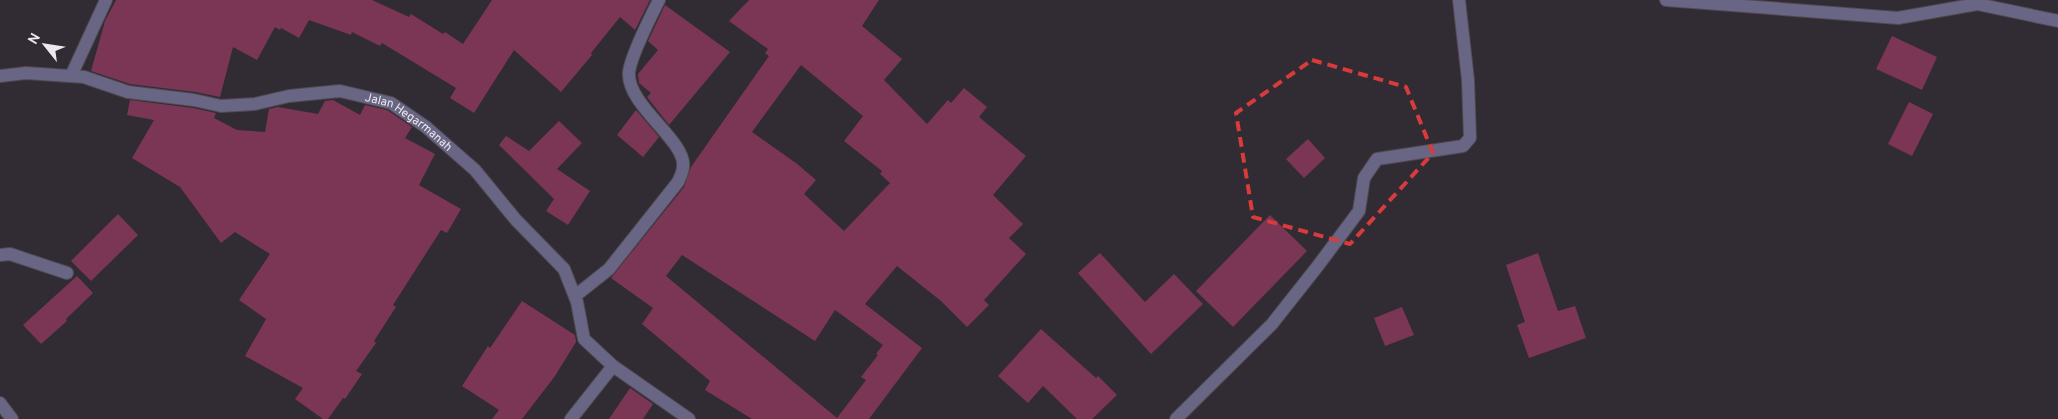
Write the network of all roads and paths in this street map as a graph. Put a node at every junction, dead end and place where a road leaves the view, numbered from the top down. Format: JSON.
{"nodes":[{"id":1,"x":106,"y":0,"type":"edge"},
{"id":2,"x":659,"y":0,"type":"edge"},
{"id":3,"x":1459,"y":0,"type":"edge"},
{"id":4,"x":1666,"y":0,"type":"edge"},
{"id":5,"x":2058,"y":21,"type":"edge"},
{"id":6,"x":0,"y":76,"type":"edge"},
{"id":7,"x":71,"y":76,"type":"junction"},
{"id":8,"x":0,"y":255,"type":"edge"},
{"id":9,"x":67,"y":273,"type":"dead end"},
{"id":10,"x":575,"y":296,"type":"junction"},
{"id":11,"x":613,"y":366,"type":"junction"},
{"id":12,"x":0,"y":403,"type":"edge"},
{"id":13,"x":1189,"y":414,"type":"edge"},
{"id":14,"x":681,"y":417,"type":"edge"},
{"id":15,"x":12,"y":419,"type":"edge"},
{"id":16,"x":571,"y":419,"type":"edge"},
{"id":17,"x":1176,"y":419,"type":"edge"}],
"edges":[{"from":1,"to":7,"type":"street"},
{"from":2,"to":10,"type":"street"},
{"from":3,"to":13,"type":"street"},
{"from":4,"to":5,"type":"street"},
{"from":6,"to":7,"type":"street","name":"Jalan Hegarmanah"},
{"from":7,"to":10,"type":"street","name":"Jalan Hegarmanah"},
{"from":8,"to":9,"type":"street"},
{"from":10,"to":11,"type":"street","name":"Jalan Hegarmanah"},
{"from":11,"to":14,"type":"street","name":"Jalan Hegarmanah"},
{"from":11,"to":16,"type":"street"},
{"from":12,"to":15,"type":"street"},
{"from":13,"to":17,"type":"street"}]}
